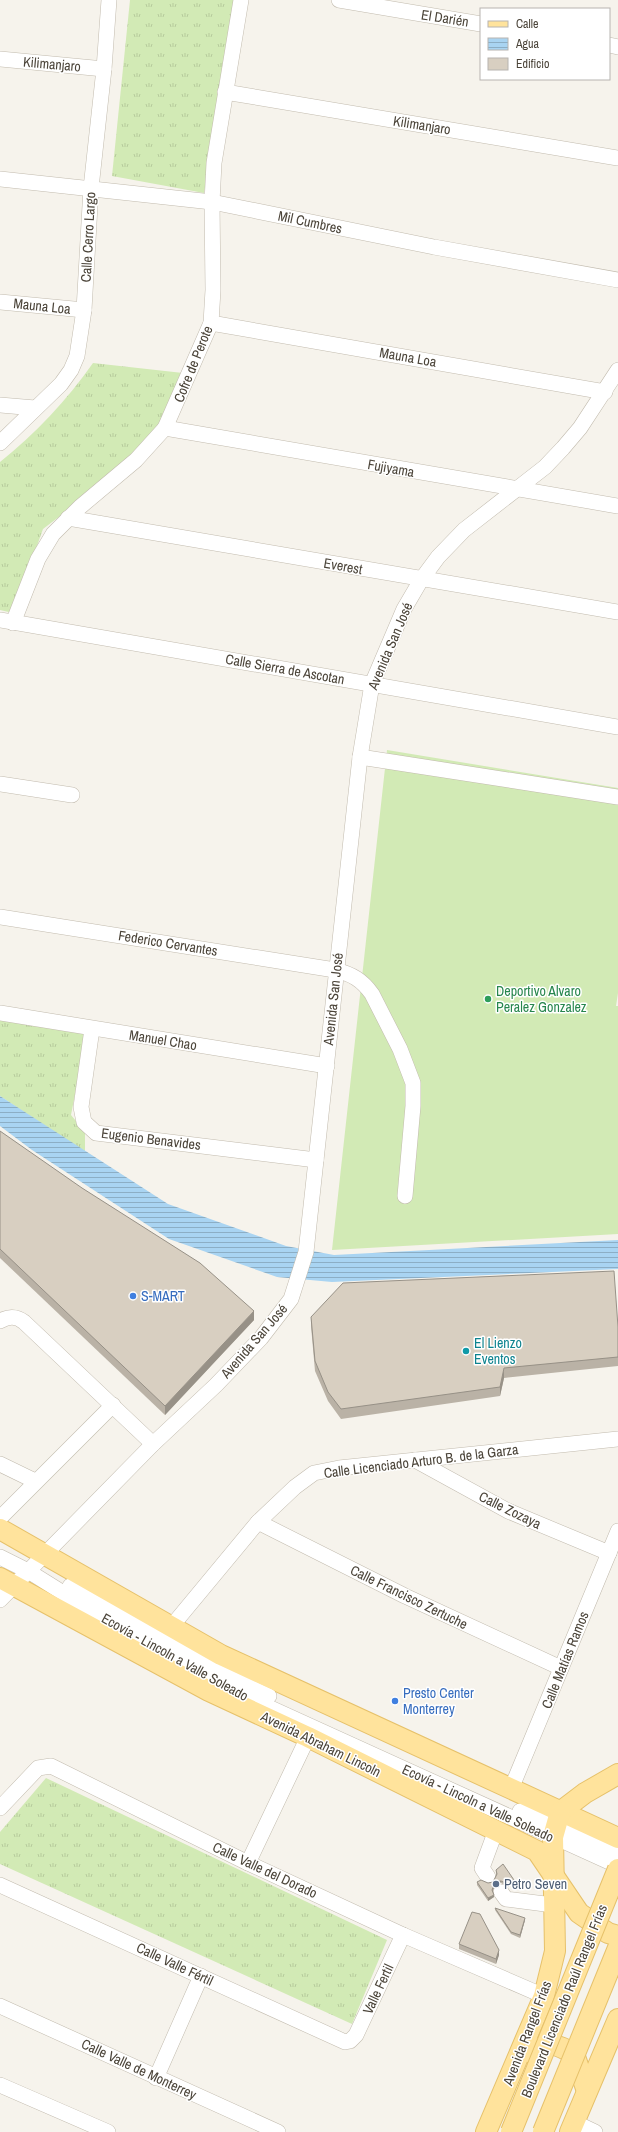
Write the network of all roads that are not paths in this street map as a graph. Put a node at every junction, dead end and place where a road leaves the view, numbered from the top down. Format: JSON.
{"nodes":[{"id":1,"x":109,"y":0,"type":"edge"},
{"id":2,"x":241,"y":0,"type":"edge"},
{"id":3,"x":339,"y":0,"type":"edge"},
{"id":4,"x":480,"y":24,"type":"edge"},
{"id":5,"x":0,"y":60,"type":"edge"},
{"id":6,"x":104,"y":69,"type":"junction"},
{"id":7,"x":226,"y":92,"type":"junction"},
{"id":8,"x":618,"y":158,"type":"edge"},
{"id":9,"x":0,"y":180,"type":"edge"},
{"id":10,"x":91,"y":188,"type":"junction"},
{"id":11,"x":212,"y":202,"type":"junction"},
{"id":12,"x":618,"y":280,"type":"edge"},
{"id":13,"x":0,"y":302,"type":"edge"},
{"id":14,"x":84,"y":310,"type":"junction"},
{"id":15,"x":211,"y":323,"type":"junction"},
{"id":16,"x":618,"y":370,"type":"edge"},
{"id":17,"x":605,"y":392,"type":"junction"},
{"id":18,"x":0,"y":405,"type":"edge"},
{"id":19,"x":35,"y":408,"type":"junction"},
{"id":20,"x":165,"y":428,"type":"junction"},
{"id":21,"x":0,"y":443,"type":"edge"},
{"id":22,"x":517,"y":490,"type":"junction"},
{"id":23,"x":618,"y":506,"type":"edge"},
{"id":24,"x":68,"y":518,"type":"junction"},
{"id":25,"x":421,"y":580,"type":"junction"},
{"id":26,"x":618,"y":612,"type":"edge"},
{"id":27,"x":7,"y":622,"type":"edge"},
{"id":28,"x":372,"y":684,"type":"junction"},
{"id":29,"x":618,"y":727,"type":"edge"},
{"id":30,"x":360,"y":757,"type":"junction"},
{"id":31,"x":0,"y":784,"type":"edge"},
{"id":32,"x":72,"y":795,"type":"dead end"},
{"id":33,"x":618,"y":797,"type":"edge"},
{"id":34,"x":0,"y":917,"type":"edge"},
{"id":35,"x":336,"y":970,"type":"junction"},
{"id":36,"x":0,"y":1013,"type":"edge"},
{"id":37,"x":92,"y":1029,"type":"junction"},
{"id":38,"x":327,"y":1066,"type":"junction"},
{"id":39,"x":316,"y":1160,"type":"junction"},
{"id":40,"x":404,"y":1196,"type":"dead end"},
{"id":41,"x":0,"y":1321,"type":"edge"},
{"id":42,"x":113,"y":1405,"type":"junction"},
{"id":43,"x":618,"y":1439,"type":"edge"},
{"id":44,"x":153,"y":1444,"type":"junction"},
{"id":45,"x":415,"y":1460,"type":"junction"},
{"id":46,"x":0,"y":1464,"type":"edge"},
{"id":47,"x":35,"y":1481,"type":"junction"},
{"id":48,"x":0,"y":1518,"type":"edge"},
{"id":49,"x":258,"y":1522,"type":"junction"},
{"id":50,"x":0,"y":1529,"type":"edge"},
{"id":51,"x":618,"y":1531,"type":"edge"},
{"id":52,"x":0,"y":1547,"type":"edge"},
{"id":53,"x":609,"y":1554,"type":"junction"},
{"id":54,"x":0,"y":1557,"type":"edge"},
{"id":55,"x":24,"y":1570,"type":"edge"},
{"id":56,"x":0,"y":1600,"type":"edge"},
{"id":57,"x":171,"y":1627,"type":"junction"},
{"id":58,"x":561,"y":1668,"type":"junction"},
{"id":59,"x":308,"y":1737,"type":"junction"},
{"id":60,"x":618,"y":1774,"type":"edge"},
{"id":61,"x":511,"y":1789,"type":"junction"},
{"id":62,"x":0,"y":1808,"type":"edge"},
{"id":63,"x":556,"y":1825,"type":"junction"},
{"id":64,"x":496,"y":1830,"type":"junction"},
{"id":65,"x":618,"y":1838,"type":"edge"},
{"id":66,"x":618,"y":1855,"type":"edge"},
{"id":67,"x":248,"y":1863,"type":"junction"},
{"id":68,"x":618,"y":1866,"type":"edge"},
{"id":69,"x":618,"y":1870,"type":"edge"},
{"id":70,"x":552,"y":1875,"type":"junction"},
{"id":71,"x":488,"y":1877,"type":"dead end"},
{"id":72,"x":0,"y":1885,"type":"edge"},
{"id":73,"x":501,"y":1892,"type":"dead end"},
{"id":74,"x":553,"y":1905,"type":"junction"},
{"id":75,"x":403,"y":1935,"type":"junction"},
{"id":76,"x":618,"y":1936,"type":"edge"},
{"id":77,"x":618,"y":1948,"type":"edge"},
{"id":78,"x":202,"y":1976,"type":"junction"},
{"id":79,"x":541,"y":2003,"type":"junction"},
{"id":80,"x":0,"y":2006,"type":"edge"},
{"id":81,"x":618,"y":2019,"type":"edge"},
{"id":82,"x":350,"y":2041,"type":"joint"},
{"id":83,"x":607,"y":2044,"type":"junction"},
{"id":84,"x":514,"y":2067,"type":"junction"},
{"id":85,"x":156,"y":2078,"type":"junction"},
{"id":86,"x":0,"y":2086,"type":"edge"},
{"id":87,"x":587,"y":2091,"type":"junction"},
{"id":88,"x":572,"y":2127,"type":"edge"},
{"id":89,"x":106,"y":2132,"type":"edge"},
{"id":90,"x":278,"y":2132,"type":"edge"},
{"id":91,"x":486,"y":2132,"type":"edge"},
{"id":92,"x":511,"y":2132,"type":"edge"},
{"id":93,"x":543,"y":2132,"type":"edge"},
{"id":94,"x":595,"y":2132,"type":"edge"}],
"edges":[{"from":1,"to":6,"type":"street","name":"Calle Cerro Largo"},
{"from":2,"to":7,"type":"street","name":"Cofre de Perote"},
{"from":3,"to":4,"type":"street","name":"El Darién"},
{"from":5,"to":6,"type":"street","name":"Kilimanjaro"},
{"from":6,"to":10,"type":"street","name":"Calle Cerro Largo"},
{"from":7,"to":8,"type":"street","name":"Kilimanjaro"},
{"from":7,"to":11,"type":"street","name":"Cofre de Perote"},
{"from":9,"to":10,"type":"street","name":"Mil Cumbres"},
{"from":10,"to":11,"type":"street","name":"Mil Cumbres"},
{"from":10,"to":14,"type":"street","name":"Calle Cerro Largo"},
{"from":11,"to":12,"type":"street","name":"Mil Cumbres"},
{"from":11,"to":15,"type":"street","name":"Cofre de Perote"},
{"from":13,"to":14,"type":"street","name":"Mauna Loa"},
{"from":14,"to":19,"type":"street","name":"Calle Cerro Largo"},
{"from":15,"to":17,"type":"street","name":"Mauna Loa"},
{"from":15,"to":20,"type":"street","name":"Cofre de Perote"},
{"from":16,"to":17,"type":"street","name":"Avenida San José"},
{"from":17,"to":22,"type":"street","name":"Avenida San José"},
{"from":18,"to":19,"type":"street"},
{"from":19,"to":21,"type":"street","name":"Calle Cerro Largo"},
{"from":20,"to":22,"type":"street","name":"Fujiyama"},
{"from":20,"to":24,"type":"street","name":"Cofre de Perote"},
{"from":22,"to":23,"type":"street","name":"Fujiyama"},
{"from":22,"to":25,"type":"street","name":"Avenida San José"},
{"from":24,"to":25,"type":"street","name":"Everest"},
{"from":24,"to":27,"type":"street","name":"Cofre de Perote"},
{"from":25,"to":26,"type":"street","name":"Everest"},
{"from":25,"to":28,"type":"street","name":"Avenida San José"},
{"from":27,"to":28,"type":"street","name":"Calle Sierra de Ascotan"},
{"from":28,"to":29,"type":"street","name":"Calle Sierra de Ascotan"},
{"from":28,"to":30,"type":"street","name":"Avenida San José"},
{"from":30,"to":33,"type":"street"},
{"from":30,"to":35,"type":"street","name":"Avenida San José"},
{"from":31,"to":32,"type":"street"},
{"from":34,"to":35,"type":"street","name":"Federico Cervantes"},
{"from":35,"to":38,"type":"street","name":"Avenida San José"},
{"from":35,"to":40,"type":"street","name":"Federico Cervantes"},
{"from":36,"to":37,"type":"street","name":"Manuel Chao"},
{"from":37,"to":38,"type":"street","name":"Manuel Chao"},
{"from":37,"to":39,"type":"street","name":"Eugenio Benavides"},
{"from":38,"to":39,"type":"street","name":"Avenida San José"},
{"from":39,"to":44,"type":"street","name":"Avenida San José"},
{"from":41,"to":42,"type":"street"},
{"from":42,"to":44,"type":"street"},
{"from":42,"to":47,"type":"street"},
{"from":43,"to":45,"type":"street","name":"Calle Licenciado Arturo B. de la Garza"},
{"from":44,"to":55,"type":"street","name":"Avenida San José"},
{"from":45,"to":49,"type":"street","name":"Calle Licenciado Arturo B. de la Garza"},
{"from":45,"to":53,"type":"street","name":"Calle Zozaya"},
{"from":46,"to":47,"type":"street"},
{"from":47,"to":48,"type":"street"},
{"from":49,"to":57,"type":"street","name":"Calle Licenciado Arturo B. de la Garza"},
{"from":49,"to":58,"type":"street","name":"Calle Francisco Zertuche"},
{"from":50,"to":55,"type":"main road"},
{"from":51,"to":53,"type":"street","name":"Calle Matías Ramos"},
{"from":52,"to":55,"type":"street"},
{"from":53,"to":58,"type":"street","name":"Calle Matías Ramos"},
{"from":54,"to":55,"type":"street"},
{"from":55,"to":56,"type":"street","name":"Avenida San José"},
{"from":55,"to":57,"type":"main road"},
{"from":55,"to":59,"type":"main road","name":"Avenida Abraham Lincoln"},
{"from":55,"to":63,"type":"street"},
{"from":57,"to":61,"type":"main road"},
{"from":58,"to":61,"type":"street","name":"Calle Matías Ramos"},
{"from":59,"to":64,"type":"main road","name":"Avenida Abraham Lincoln"},
{"from":59,"to":67,"type":"street"},
{"from":60,"to":63,"type":"main road"},
{"from":61,"to":63,"type":"main road"},
{"from":62,"to":67,"type":"street","name":"Calle Valle del Dorado"},
{"from":63,"to":65,"type":"main road"},
{"from":63,"to":66,"type":"street"},
{"from":63,"to":68,"type":"street","name":"Ecovía - Lincoln a Valle Soleado"},
{"from":63,"to":70,"type":"main road","name":"Avenida Rangel Frías"},
{"from":64,"to":70,"type":"main road","name":"Avenida Abraham Lincoln"},
{"from":64,"to":71,"type":"street"},
{"from":67,"to":75,"type":"street","name":"Calle Valle del Dorado"},
{"from":69,"to":92,"type":"main road","name":"Boulevard Licenciado Raúl Rangel Frías","bridge":true},
{"from":70,"to":74,"type":"main road","name":"Avenida Rangel Frías"},
{"from":70,"to":76,"type":"main road","name":"Avenida Abraham Lincoln"},
{"from":72,"to":78,"type":"street","name":"Calle Valle Fértil"},
{"from":73,"to":74,"type":"street"},
{"from":74,"to":79,"type":"main road","name":"Avenida Rangel Frías"},
{"from":75,"to":79,"type":"street","name":"Calle Valle del Dorado"},
{"from":75,"to":82,"type":"street","name":"Valle Fertil"},
{"from":77,"to":93,"type":"main road","bridge":true},
{"from":78,"to":82,"type":"street","name":"Calle Valle Fértil"},
{"from":78,"to":85,"type":"street"},
{"from":79,"to":83,"type":"main road"},
{"from":79,"to":84,"type":"main road","name":"Avenida Rangel Frías"},
{"from":80,"to":85,"type":"street","name":"Calle Valle de Monterrey"},
{"from":81,"to":83,"type":"main road"},
{"from":83,"to":87,"type":"main road"},
{"from":84,"to":87,"type":"main road"},
{"from":84,"to":91,"type":"main road","name":"Avenida Rangel Frías"},
{"from":85,"to":90,"type":"street","name":"Calle Valle de Monterrey"},
{"from":86,"to":89,"type":"street"},
{"from":87,"to":88,"type":"main road"},
{"from":88,"to":94,"type":"street"}]}
